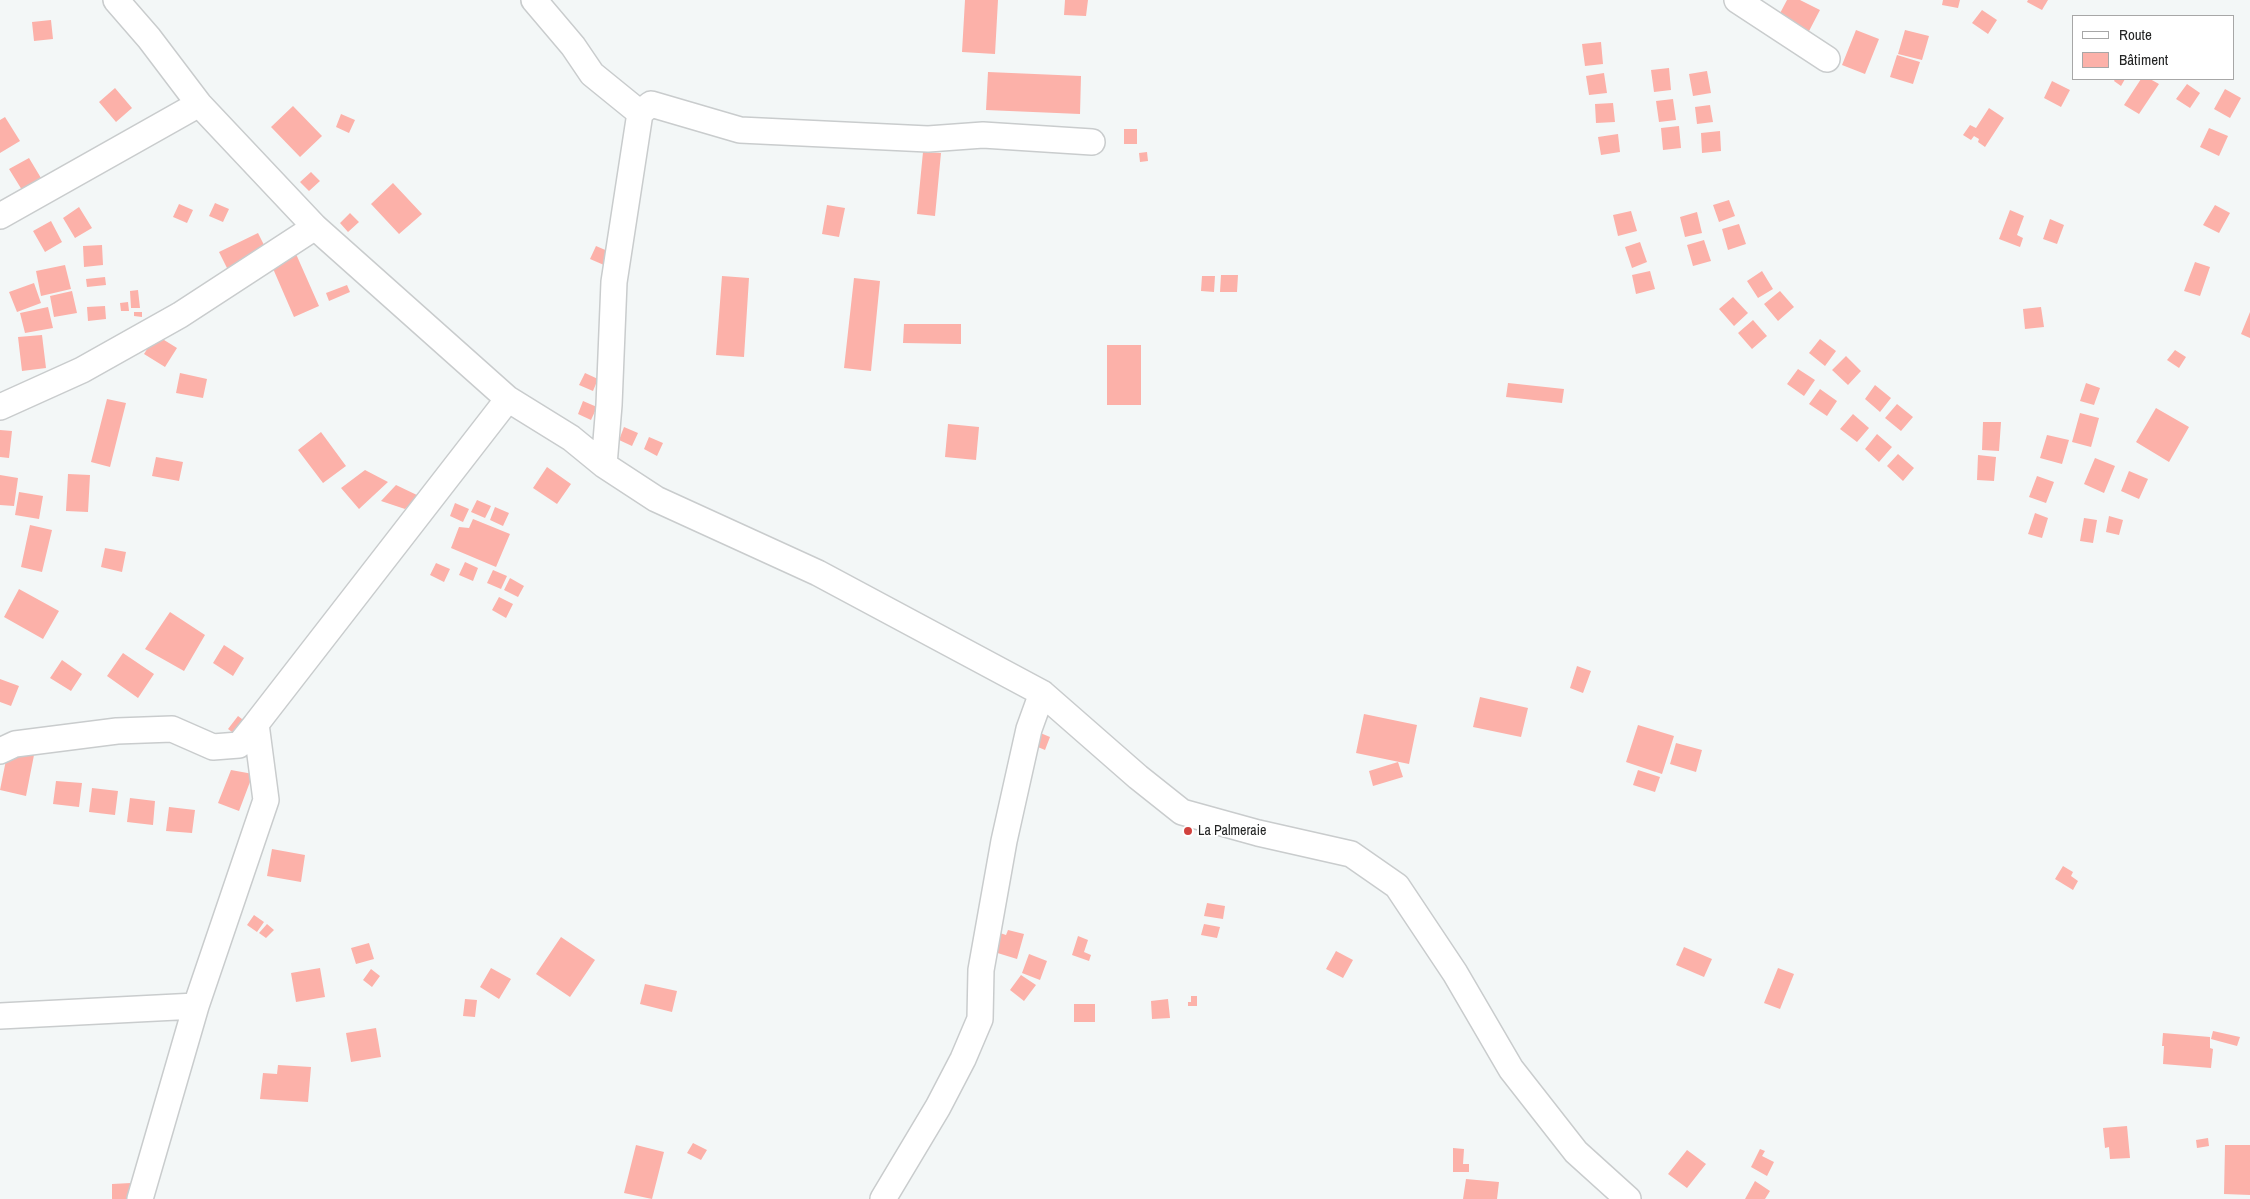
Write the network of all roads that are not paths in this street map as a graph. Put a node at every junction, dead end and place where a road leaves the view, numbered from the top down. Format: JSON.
{"nodes":[{"id":1,"x":116,"y":0,"type":"edge"},
{"id":2,"x":534,"y":0,"type":"edge"},
{"id":3,"x":1737,"y":0,"type":"edge"},
{"id":4,"x":1827,"y":59,"type":"dead end"},
{"id":5,"x":199,"y":104,"type":"junction"},
{"id":6,"x":640,"y":113,"type":"junction"},
{"id":7,"x":1092,"y":142,"type":"dead end"},
{"id":8,"x":0,"y":216,"type":"edge"},
{"id":9,"x":315,"y":227,"type":"junction"},
{"id":10,"x":508,"y":399,"type":"junction"},
{"id":11,"x":0,"y":407,"type":"edge"},
{"id":12,"x":604,"y":465,"type":"junction"},
{"id":13,"x":1042,"y":693,"type":"junction"},
{"id":14,"x":256,"y":724,"type":"junction"},
{"id":15,"x":0,"y":751,"type":"edge"},
{"id":16,"x":196,"y":1006,"type":"junction"},
{"id":17,"x":0,"y":1016,"type":"edge"},
{"id":18,"x":140,"y":1199,"type":"edge"},
{"id":19,"x":883,"y":1199,"type":"edge"},
{"id":20,"x":1628,"y":1199,"type":"edge"}],
"edges":[{"from":1,"to":5,"type":"street"},
{"from":2,"to":6,"type":"street"},
{"from":3,"to":4,"type":"street"},
{"from":5,"to":8,"type":"street"},
{"from":5,"to":9,"type":"street"},
{"from":6,"to":7,"type":"street"},
{"from":6,"to":12,"type":"street"},
{"from":9,"to":10,"type":"street"},
{"from":9,"to":11,"type":"street"},
{"from":10,"to":12,"type":"street"},
{"from":10,"to":14,"type":"street"},
{"from":12,"to":13,"type":"street"},
{"from":13,"to":19,"type":"street"},
{"from":13,"to":20,"type":"street"},
{"from":14,"to":15,"type":"street"},
{"from":14,"to":16,"type":"street"},
{"from":16,"to":17,"type":"street"},
{"from":16,"to":18,"type":"street"}]}
